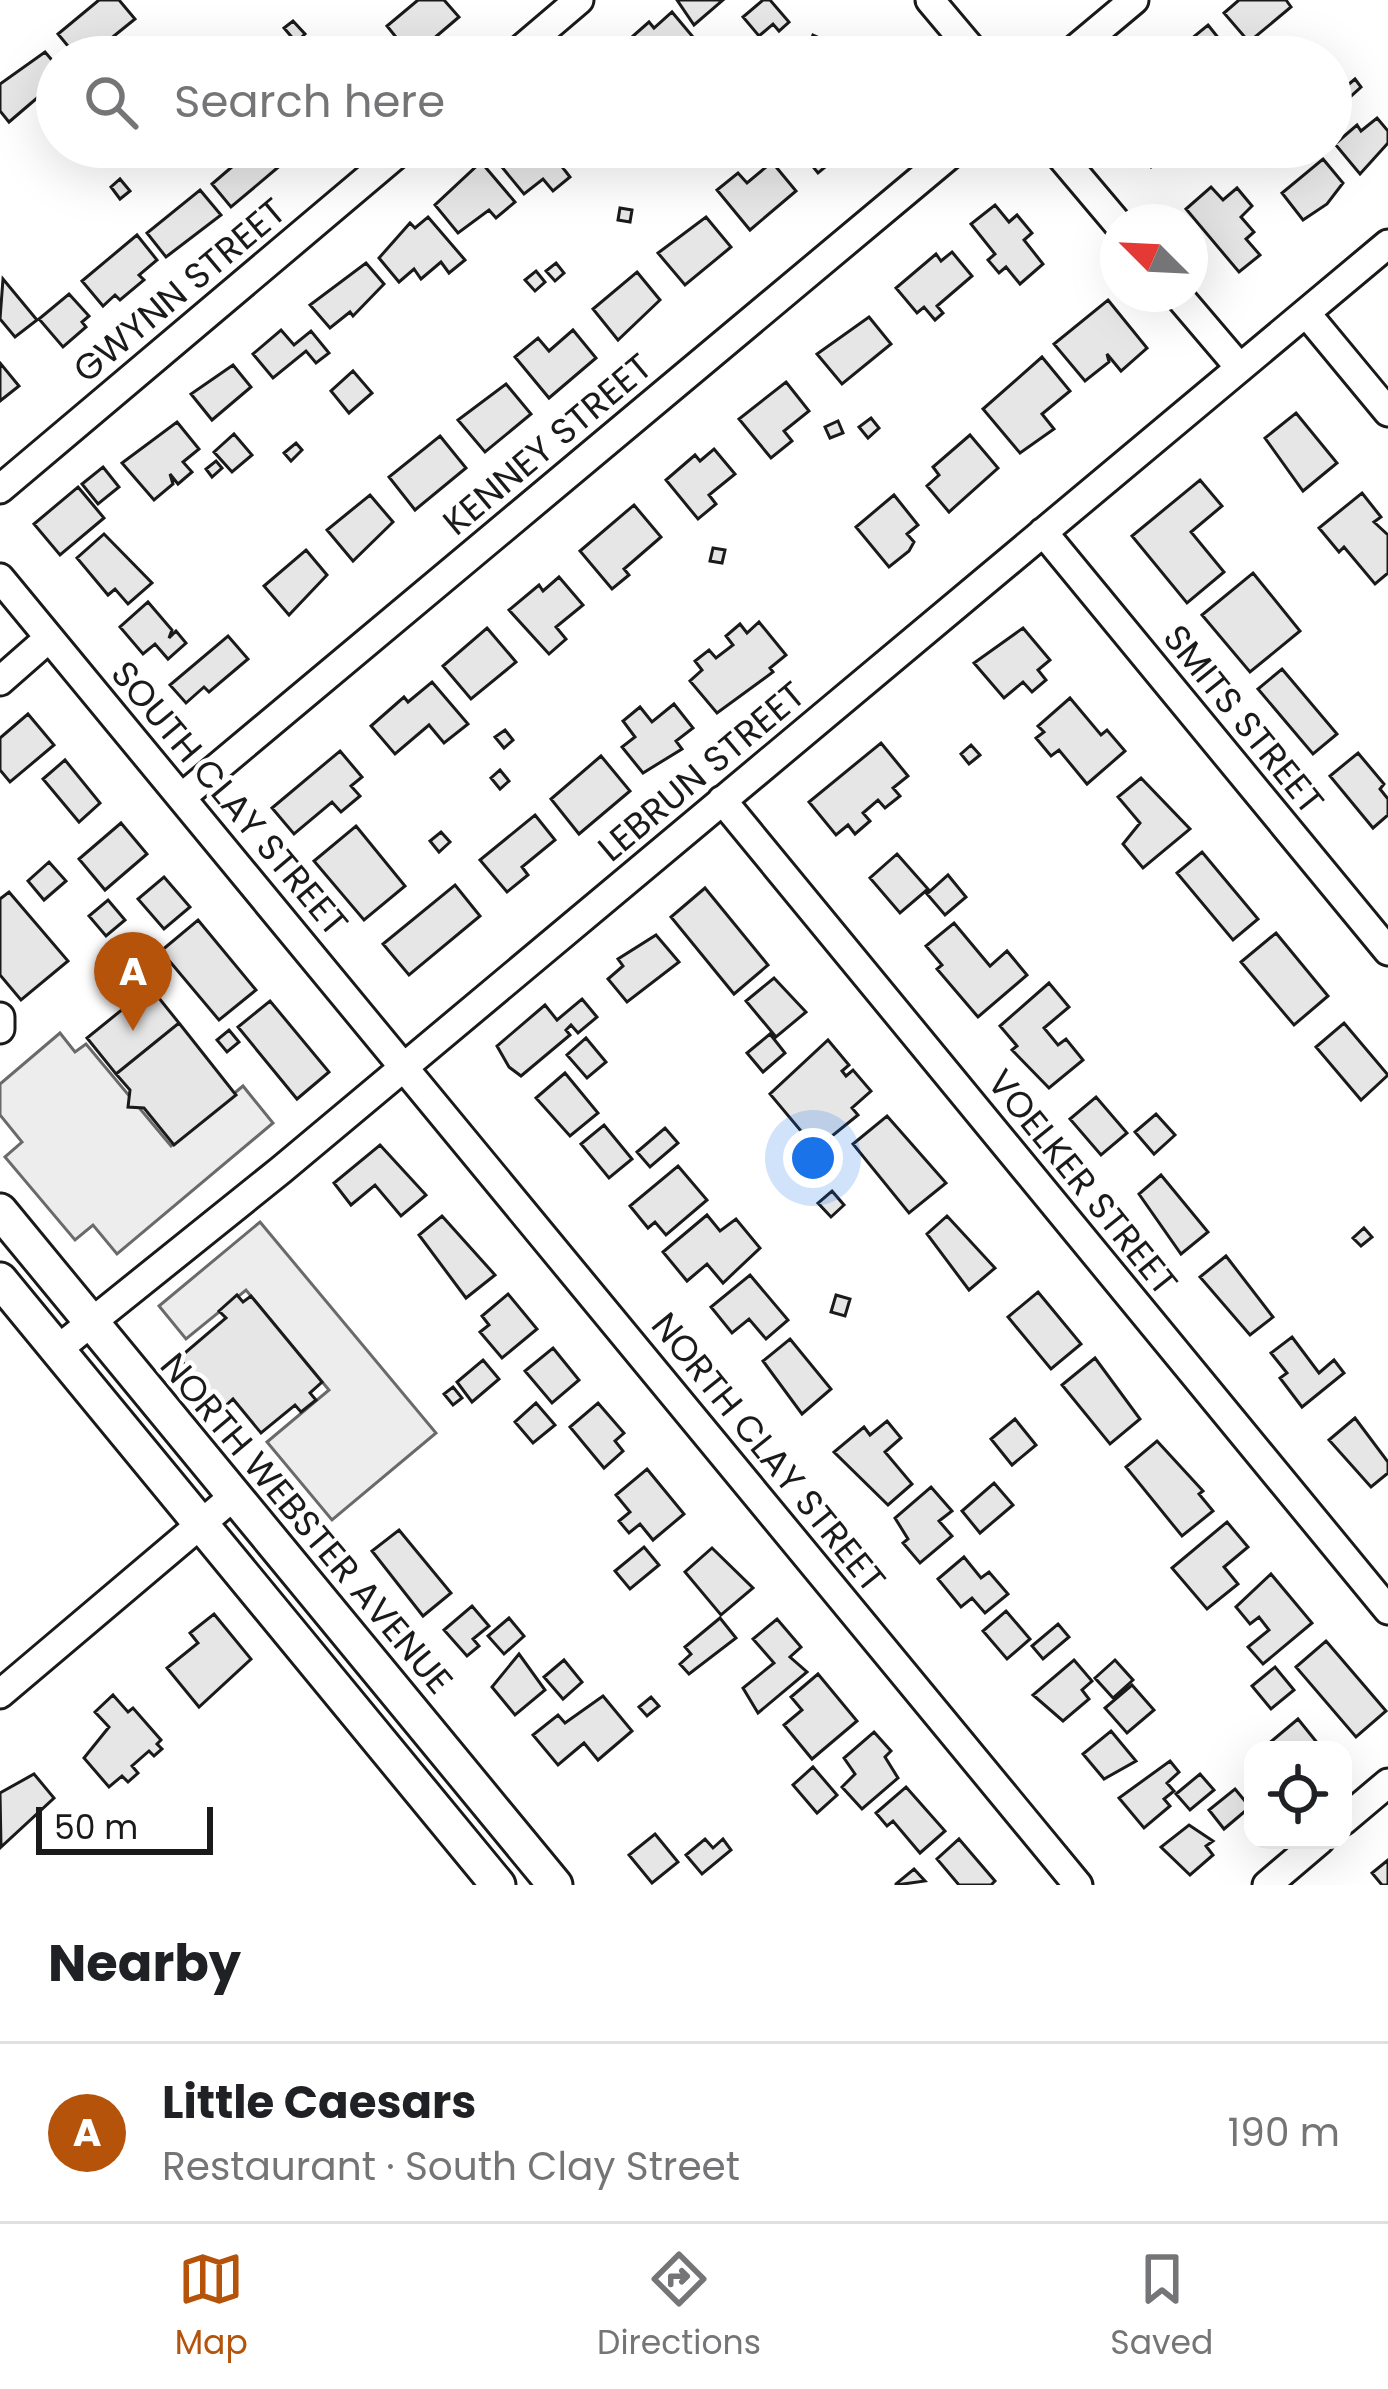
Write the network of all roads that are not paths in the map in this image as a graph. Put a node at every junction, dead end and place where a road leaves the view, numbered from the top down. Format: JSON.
{"nodes":[{"id":1,"x":579,"y":0,"type":"edge"},
{"id":2,"x":930,"y":0,"type":"edge"},
{"id":3,"x":1134,"y":0,"type":"edge"},
{"id":4,"x":537,"y":36,"type":"edge"},
{"id":5,"x":960,"y":36,"type":"edge"},
{"id":6,"x":1091,"y":36,"type":"edge"},
{"id":7,"x":380,"y":168,"type":"edge"},
{"id":8,"x":933,"y":168,"type":"edge"},
{"id":9,"x":1071,"y":168,"type":"edge"},
{"id":10,"x":1101,"y":204,"type":"edge"},
{"id":11,"x":1388,"y":244,"type":"edge"},
{"id":12,"x":1192,"y":312,"type":"edge"},
{"id":13,"x":1306,"y":313,"type":"junction"},
{"id":14,"x":1240,"y":368,"type":"junction"},
{"id":15,"x":1388,"y":412,"type":"edge"},
{"id":16,"x":0,"y":489,"type":"edge"},
{"id":17,"x":1043,"y":532,"type":"junction"},
{"id":18,"x":0,"y":578,"type":"edge"},
{"id":19,"x":49,"y":638,"type":"junction"},
{"id":20,"x":0,"y":680,"type":"edge"},
{"id":21,"x":182,"y":797,"type":"junction"},
{"id":22,"x":722,"y":800,"type":"junction"},
{"id":23,"x":1388,"y":951,"type":"edge"},
{"id":24,"x":0,"y":1017,"type":"edge"},
{"id":25,"x":0,"y":1029,"type":"edge"},
{"id":26,"x":405,"y":1065,"type":"junction"},
{"id":27,"x":0,"y":1211,"type":"edge"},
{"id":28,"x":0,"y":1280,"type":"edge"},
{"id":29,"x":92,"y":1323,"type":"junction"},
{"id":30,"x":57,"y":1350,"type":"junction"},
{"id":31,"x":234,"y":1496,"type":"junction"},
{"id":32,"x":201,"y":1524,"type":"junction"},
{"id":33,"x":1388,"y":1610,"type":"edge"},
{"id":34,"x":0,"y":1694,"type":"edge"},
{"id":35,"x":1388,"y":1784,"type":"edge"},
{"id":36,"x":1352,"y":1814,"type":"edge"},
{"id":37,"x":521,"y":1844,"type":"junction"},
{"id":38,"x":1309,"y":1849,"type":"edge"},
{"id":39,"x":486,"y":1880,"type":"edge"},
{"id":40,"x":555,"y":1885,"type":"edge"},
{"id":41,"x":1078,"y":1885,"type":"edge"},
{"id":42,"x":1267,"y":1885,"type":"edge"}],
"edges":[{"from":1,"to":4,"type":"street"},
{"from":2,"to":5,"type":"street"},
{"from":3,"to":6,"type":"street"},
{"from":7,"to":16,"type":"street","name":"GWYNN STREET"},
{"from":8,"to":21,"type":"street","name":"KENNEY STREET"},
{"from":9,"to":10,"type":"street"},
{"from":11,"to":13,"type":"street","name":"LEBRUN STREET"},
{"from":12,"to":14,"type":"street"},
{"from":13,"to":14,"type":"street","name":"LEBRUN STREET"},
{"from":13,"to":15,"type":"street"},
{"from":14,"to":17,"type":"street","name":"LEBRUN STREET"},
{"from":17,"to":22,"type":"street","name":"LEBRUN STREET"},
{"from":17,"to":23,"type":"street","name":"SMITS STREET"},
{"from":18,"to":19,"type":"street","name":"SOUTH CLAY STREET"},
{"from":19,"to":20,"type":"street"},
{"from":19,"to":21,"type":"street","name":"SOUTH CLAY STREET"},
{"from":21,"to":26,"type":"street","name":"SOUTH CLAY STREET"},
{"from":22,"to":26,"type":"street","name":"LEBRUN STREET"},
{"from":22,"to":33,"type":"street","name":"VOELKER STREET"},
{"from":24,"to":25,"type":"street"},
{"from":26,"to":29,"type":"street","name":"LEBRUN STREET"},
{"from":26,"to":41,"type":"street","name":"NORTH CLAY STREET"},
{"from":27,"to":29,"type":"main road","name":"NORTH WEBSTER AVENUE"},
{"from":28,"to":30,"type":"main road"},
{"from":29,"to":30,"type":"street","name":"LEBRUN STREET"},
{"from":29,"to":31,"type":"main road","name":"NORTH WEBSTER AVENUE"},
{"from":30,"to":32,"type":"main road"},
{"from":31,"to":32,"type":"street"},
{"from":31,"to":37,"type":"main road","name":"NORTH WEBSTER AVENUE"},
{"from":32,"to":34,"type":"street"},
{"from":32,"to":39,"type":"main road"},
{"from":35,"to":36,"type":"street"},
{"from":37,"to":39,"type":"street"},
{"from":37,"to":40,"type":"main road","name":"NORTH WEBSTER AVENUE"},
{"from":38,"to":42,"type":"street"}]}
